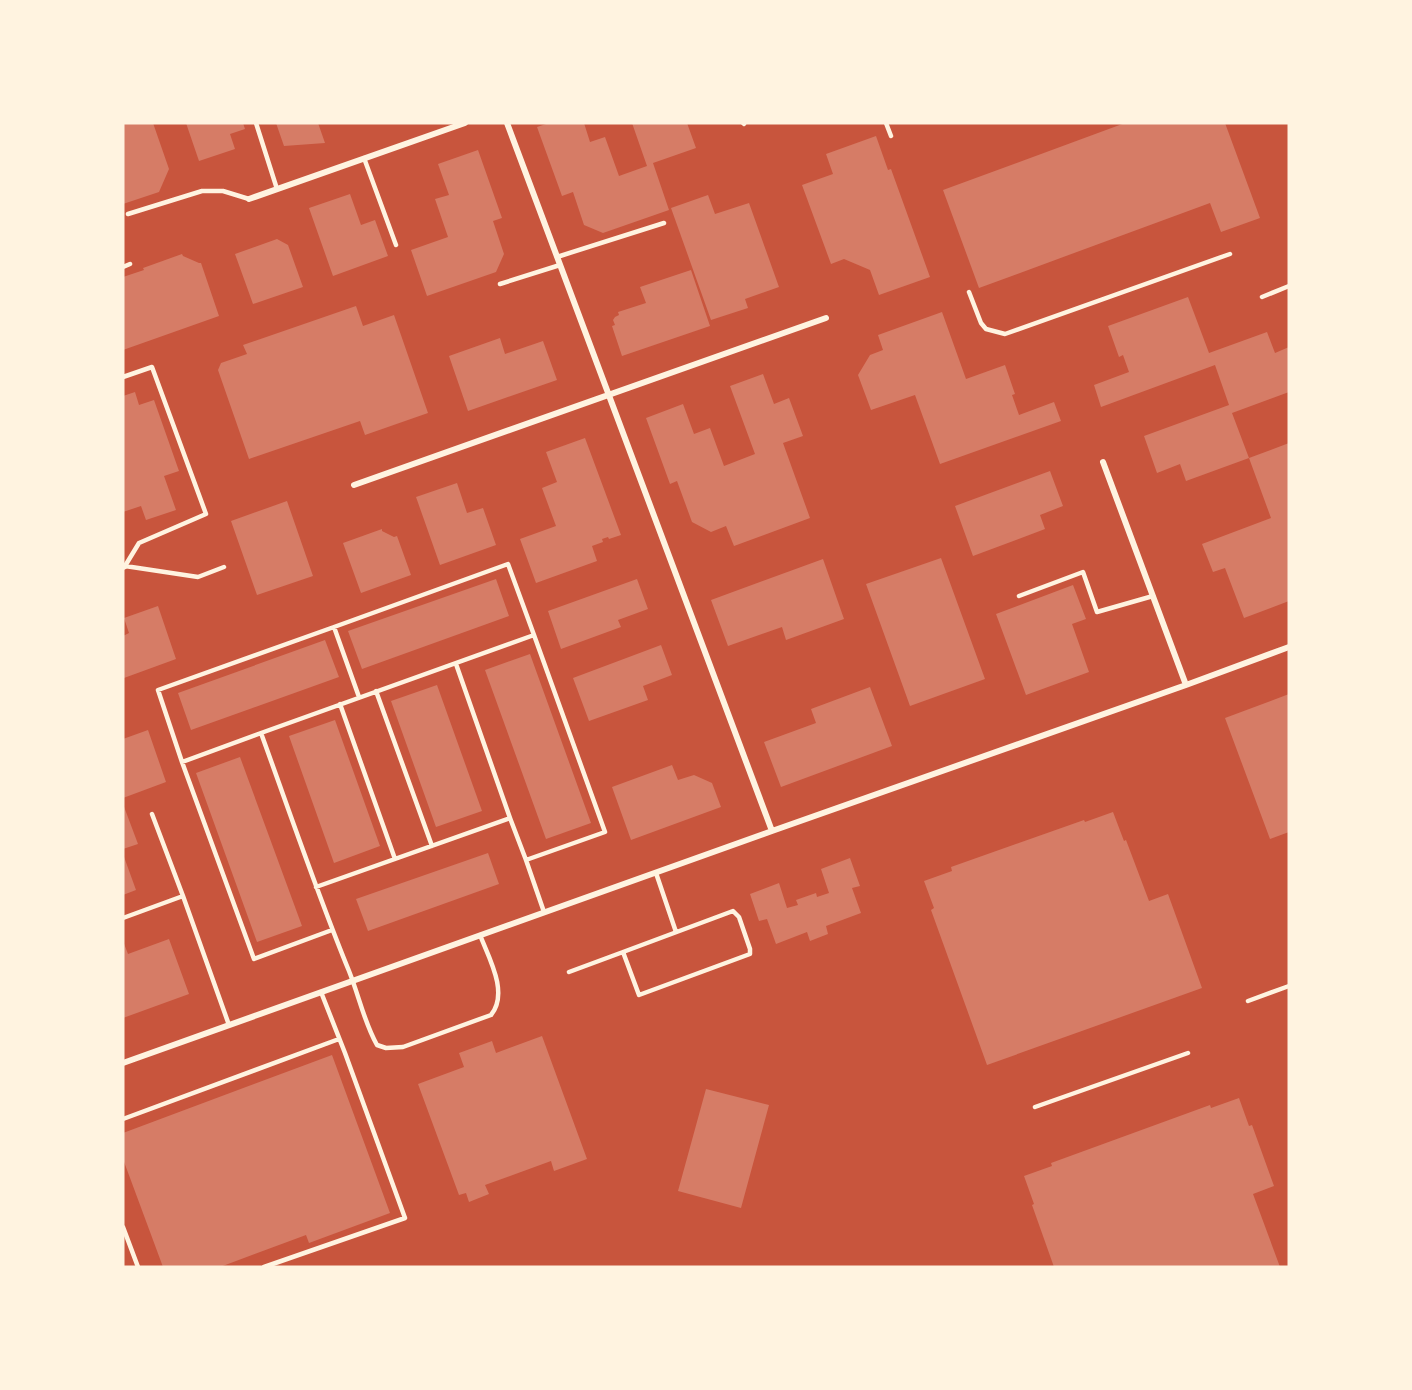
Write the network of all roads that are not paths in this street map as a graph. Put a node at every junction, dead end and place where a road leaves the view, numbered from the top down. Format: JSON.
{"nodes":[{"id":1,"x":256,"y":123,"type":"edge"},
{"id":2,"x":465,"y":123,"type":"edge"},
{"id":3,"x":507,"y":123,"type":"edge"},
{"id":4,"x":886,"y":123,"type":"edge"},
{"id":5,"x":891,"y":136,"type":"dead end"},
{"id":6,"x":364,"y":159,"type":"junction"},
{"id":7,"x":277,"y":189,"type":"junction"},
{"id":8,"x":249,"y":199,"type":"joint"},
{"id":9,"x":128,"y":214,"type":"dead end"},
{"id":10,"x":664,"y":223,"type":"dead end"},
{"id":11,"x":396,"y":245,"type":"dead end"},
{"id":12,"x":1230,"y":254,"type":"dead end"},
{"id":13,"x":557,"y":257,"type":"junction"},
{"id":14,"x":130,"y":264,"type":"dead end"},
{"id":15,"x":560,"y":265,"type":"junction"},
{"id":16,"x":123,"y":267,"type":"edge"},
{"id":17,"x":500,"y":284,"type":"dead end"},
{"id":18,"x":1289,"y":286,"type":"edge"},
{"id":19,"x":969,"y":292,"type":"dead end"},
{"id":20,"x":1262,"y":297,"type":"dead end"},
{"id":21,"x":826,"y":318,"type":"dead end"},
{"id":22,"x":123,"y":377,"type":"edge"},
{"id":23,"x":609,"y":395,"type":"junction"},
{"id":24,"x":1103,"y":462,"type":"dead end"},
{"id":25,"x":354,"y":485,"type":"dead end"},
{"id":26,"x":124,"y":566,"type":"edge"},
{"id":27,"x":224,"y":567,"type":"dead end"},
{"id":28,"x":1019,"y":596,"type":"dead end"},
{"id":29,"x":1153,"y":596,"type":"junction"},
{"id":30,"x":334,"y":627,"type":"junction"},
{"id":31,"x":534,"y":635,"type":"junction"},
{"id":32,"x":1289,"y":647,"type":"edge"},
{"id":33,"x":456,"y":664,"type":"junction"},
{"id":34,"x":1186,"y":685,"type":"junction"},
{"id":35,"x":376,"y":691,"type":"junction"},
{"id":36,"x":359,"y":697,"type":"junction"},
{"id":37,"x":340,"y":704,"type":"junction"},
{"id":38,"x":261,"y":733,"type":"junction"},
{"id":39,"x":182,"y":762,"type":"junction"},
{"id":40,"x":152,"y":813,"type":"dead end"},
{"id":41,"x":510,"y":818,"type":"junction"},
{"id":42,"x":772,"y":831,"type":"junction"},
{"id":43,"x":432,"y":846,"type":"junction"},
{"id":44,"x":395,"y":859,"type":"junction"},
{"id":45,"x":526,"y":860,"type":"junction"},
{"id":46,"x":656,"y":873,"type":"junction"},
{"id":47,"x":316,"y":886,"type":"junction"},
{"id":48,"x":183,"y":896,"type":"junction"},
{"id":49,"x":544,"y":912,"type":"junction"},
{"id":50,"x":123,"y":918,"type":"edge"},
{"id":51,"x":332,"y":930,"type":"junction"},
{"id":52,"x":676,"y":932,"type":"junction"},
{"id":53,"x":480,"y":935,"type":"junction"},
{"id":54,"x":623,"y":952,"type":"junction"},
{"id":55,"x":569,"y":972,"type":"dead end"},
{"id":56,"x":353,"y":981,"type":"junction"},
{"id":57,"x":1289,"y":986,"type":"edge"},
{"id":58,"x":321,"y":992,"type":"junction"},
{"id":59,"x":1248,"y":1001,"type":"dead end"},
{"id":60,"x":229,"y":1025,"type":"junction"},
{"id":61,"x":339,"y":1039,"type":"junction"},
{"id":62,"x":1188,"y":1053,"type":"dead end"},
{"id":63,"x":123,"y":1063,"type":"edge"},
{"id":64,"x":1035,"y":1107,"type":"dead end"},
{"id":65,"x":123,"y":1119,"type":"edge"},
{"id":66,"x":123,"y":1227,"type":"edge"},
{"id":67,"x":138,"y":1267,"type":"edge"},
{"id":68,"x":264,"y":1267,"type":"edge"}],
"edges":[{"from":1,"to":7,"type":"lane"},
{"from":2,"to":6,"type":"street"},
{"from":3,"to":13,"type":"street"},
{"from":4,"to":5,"type":"lane"},
{"from":6,"to":7,"type":"street"},
{"from":6,"to":11,"type":"lane"},
{"from":7,"to":8,"type":"street"},
{"from":8,"to":9,"type":"lane"},
{"from":10,"to":13,"type":"lane"},
{"from":12,"to":19,"type":"lane"},
{"from":13,"to":15,"type":"street"},
{"from":14,"to":16,"type":"lane"},
{"from":15,"to":17,"type":"lane"},
{"from":15,"to":23,"type":"street"},
{"from":18,"to":20,"type":"lane"},
{"from":21,"to":23,"type":"street"},
{"from":22,"to":26,"type":"lane"},
{"from":23,"to":25,"type":"street"},
{"from":23,"to":42,"type":"street"},
{"from":24,"to":29,"type":"street"},
{"from":26,"to":27,"type":"lane"},
{"from":28,"to":29,"type":"lane"},
{"from":29,"to":34,"type":"street"},
{"from":30,"to":31,"type":"lane"},
{"from":30,"to":36,"type":"lane"},
{"from":30,"to":39,"type":"lane"},
{"from":31,"to":33,"type":"lane"},
{"from":31,"to":45,"type":"lane"},
{"from":32,"to":34,"type":"street"},
{"from":33,"to":35,"type":"lane"},
{"from":33,"to":41,"type":"lane"},
{"from":34,"to":42,"type":"street"},
{"from":35,"to":36,"type":"lane"},
{"from":35,"to":43,"type":"lane"},
{"from":36,"to":37,"type":"lane"},
{"from":37,"to":38,"type":"lane"},
{"from":37,"to":44,"type":"lane"},
{"from":38,"to":39,"type":"lane"},
{"from":38,"to":47,"type":"lane"},
{"from":39,"to":51,"type":"lane"},
{"from":40,"to":48,"type":"lane"},
{"from":41,"to":43,"type":"lane"},
{"from":41,"to":45,"type":"lane"},
{"from":42,"to":46,"type":"street"},
{"from":43,"to":44,"type":"lane"},
{"from":44,"to":47,"type":"lane"},
{"from":45,"to":49,"type":"lane"},
{"from":46,"to":49,"type":"street"},
{"from":46,"to":52,"type":"lane"},
{"from":47,"to":51,"type":"lane"},
{"from":48,"to":50,"type":"lane"},
{"from":48,"to":60,"type":"lane"},
{"from":49,"to":53,"type":"street"},
{"from":51,"to":56,"type":"lane"},
{"from":52,"to":54,"type":"lane"},
{"from":52,"to":54,"type":"lane"},
{"from":53,"to":56,"type":"street"},
{"from":53,"to":56,"type":"lane"},
{"from":54,"to":55,"type":"lane"},
{"from":56,"to":58,"type":"street"},
{"from":57,"to":59,"type":"lane"},
{"from":58,"to":60,"type":"street"},
{"from":58,"to":61,"type":"lane"},
{"from":60,"to":63,"type":"street"},
{"from":61,"to":65,"type":"lane"},
{"from":61,"to":68,"type":"lane"},
{"from":62,"to":64,"type":"lane"},
{"from":66,"to":67,"type":"lane"}]}
